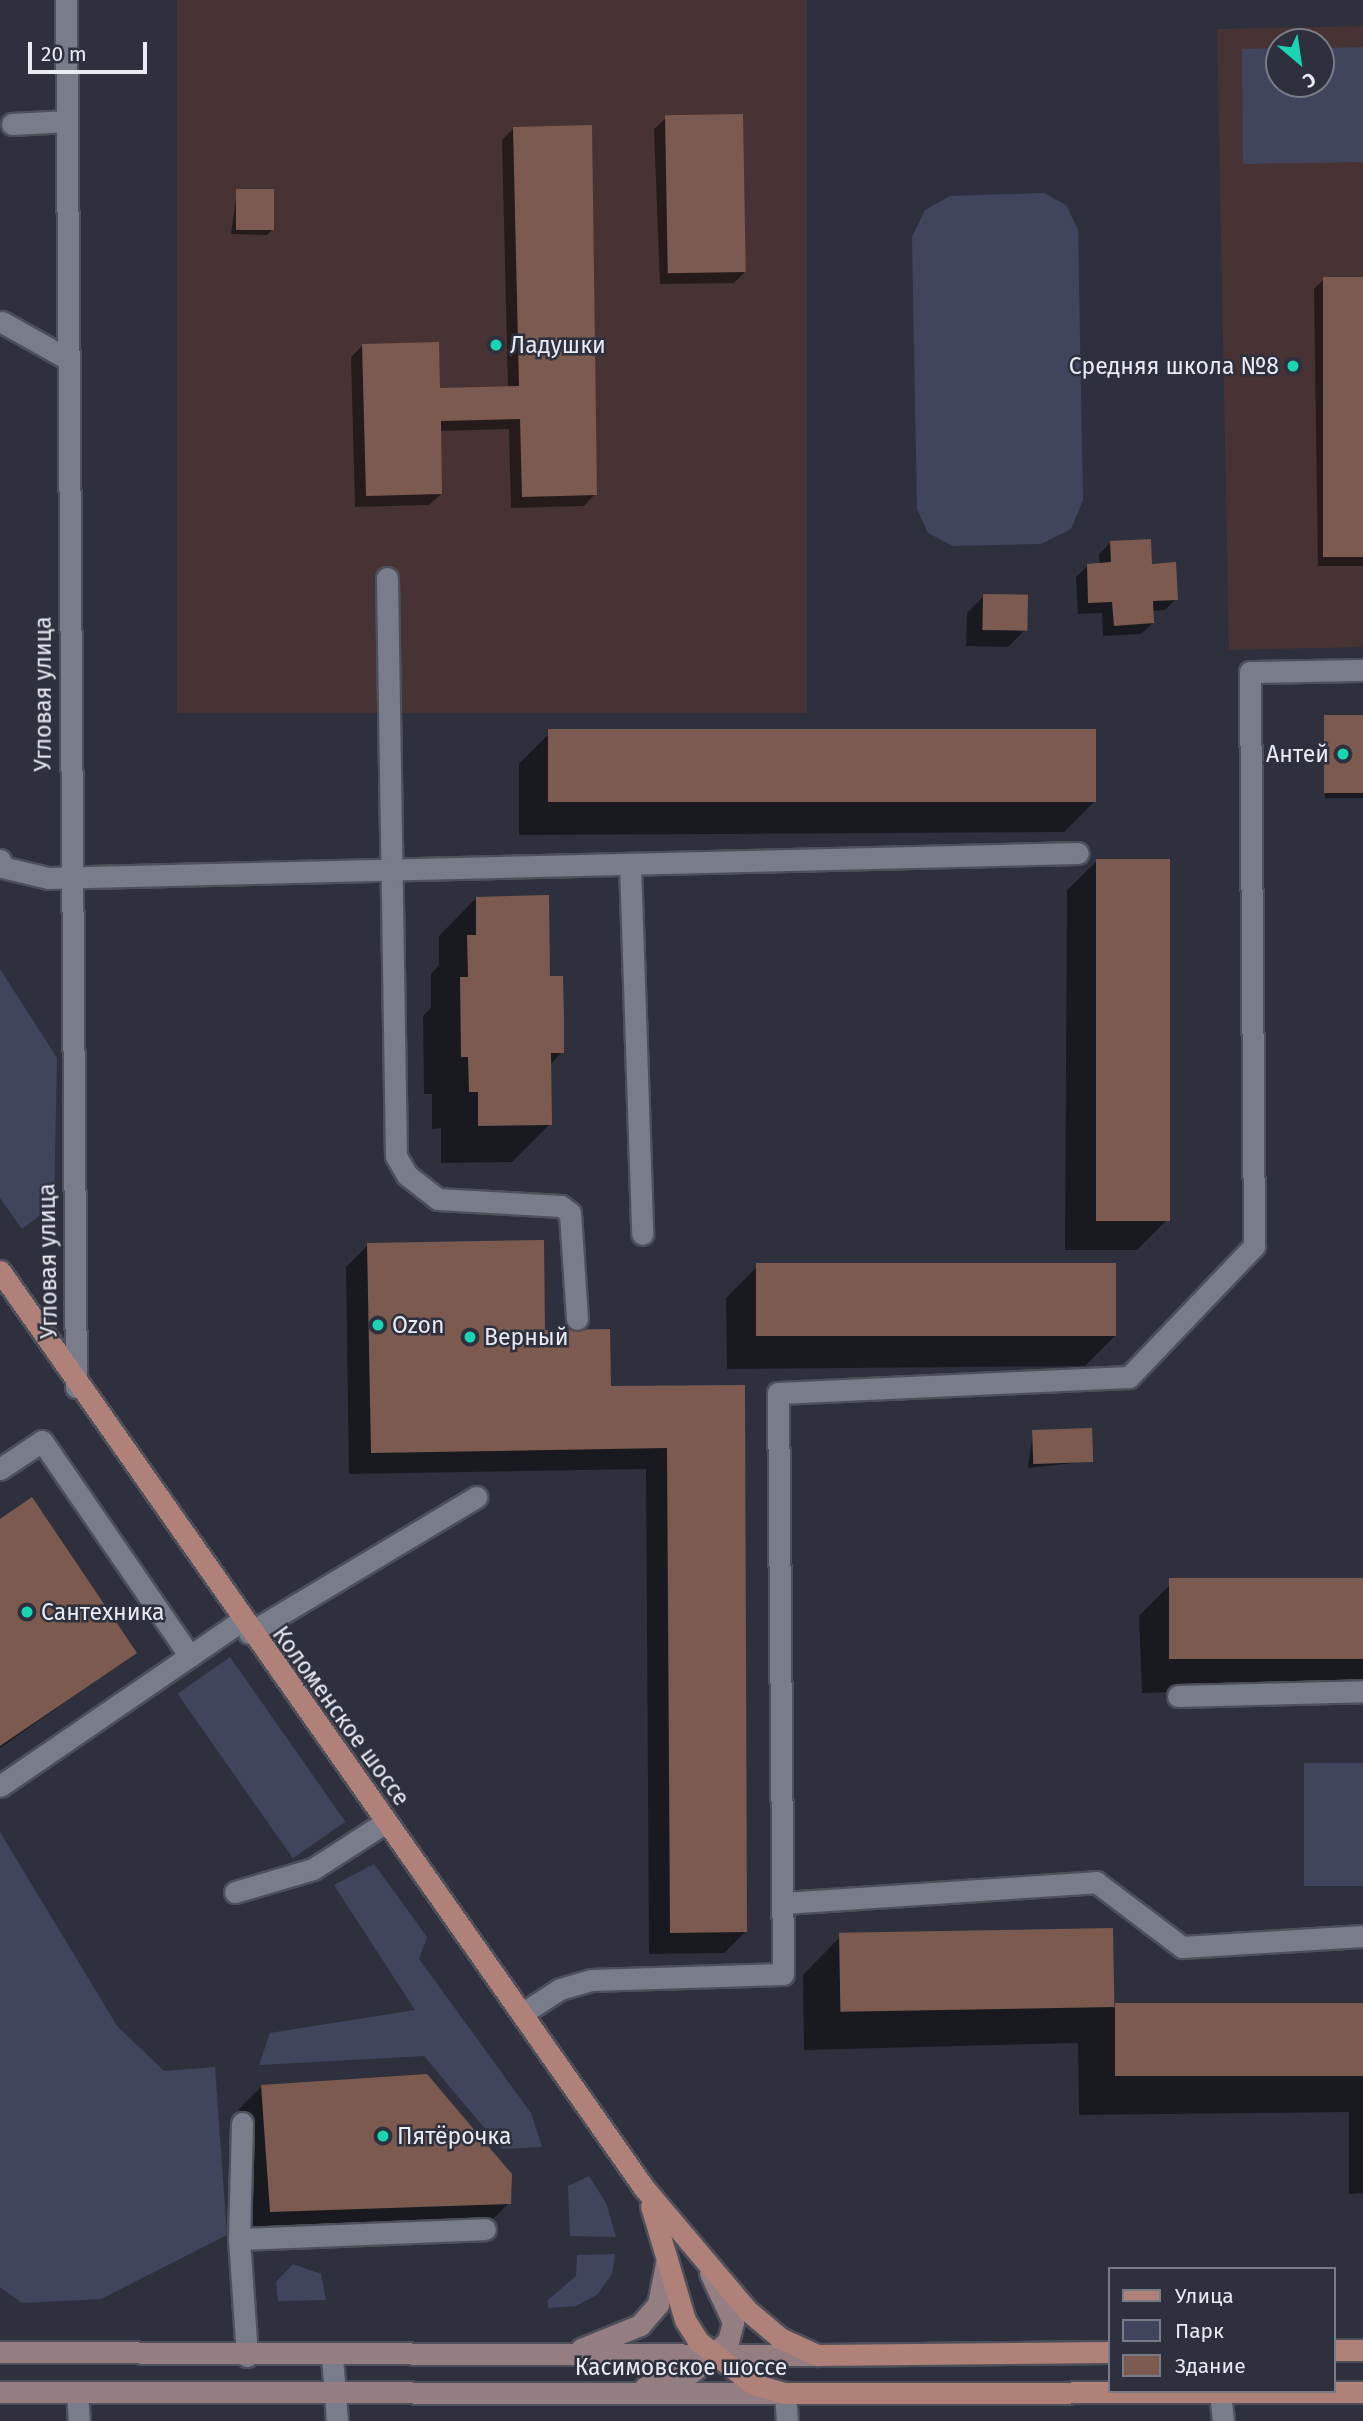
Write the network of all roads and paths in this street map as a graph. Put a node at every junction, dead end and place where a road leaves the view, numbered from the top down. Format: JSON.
{"nodes":[{"id":1,"x":66,"y":0,"type":"edge"},
{"id":2,"x":67,"y":121,"type":"junction"},
{"id":3,"x":12,"y":124,"type":"dead end"},
{"id":4,"x":2,"y":322,"type":"edge"},
{"id":5,"x":68,"y":359,"type":"junction"},
{"id":6,"x":387,"y":578,"type":"dead end"},
{"id":7,"x":1363,"y":670,"type":"edge"},
{"id":8,"x":1078,"y":853,"type":"dead end"},
{"id":9,"x":0,"y":860,"type":"edge"},
{"id":10,"x":630,"y":864,"type":"junction"},
{"id":11,"x":392,"y":869,"type":"junction"},
{"id":12,"x":70,"y":874,"type":"junction"},
{"id":13,"x":642,"y":1234,"type":"dead end"},
{"id":14,"x":0,"y":1271,"type":"edge"},
{"id":15,"x":577,"y":1319,"type":"dead end"},
{"id":16,"x":76,"y":1387,"type":"junction"},
{"id":17,"x":0,"y":1469,"type":"edge"},
{"id":18,"x":476,"y":1497,"type":"dead end"},
{"id":19,"x":245,"y":1627,"type":"junction"},
{"id":20,"x":190,"y":1656,"type":"junction"},
{"id":21,"x":1363,"y":1691,"type":"edge"},
{"id":22,"x":1178,"y":1696,"type":"dead end"},
{"id":23,"x":0,"y":1786,"type":"edge"},
{"id":24,"x":386,"y":1822,"type":"junction"},
{"id":25,"x":235,"y":1892,"type":"dead end"},
{"id":26,"x":783,"y":1903,"type":"junction"},
{"id":27,"x":1363,"y":1936,"type":"edge"},
{"id":28,"x":523,"y":2014,"type":"junction"},
{"id":29,"x":243,"y":2123,"type":"dead end"},
{"id":30,"x":644,"y":2188,"type":"junction"},
{"id":31,"x":485,"y":2229,"type":"dead end"},
{"id":32,"x":239,"y":2239,"type":"junction"},
{"id":33,"x":667,"y":2246,"type":"junction"},
{"id":34,"x":706,"y":2264,"type":"junction"},
{"id":35,"x":1335,"y":2350,"type":"edge"},
{"id":36,"x":1363,"y":2350,"type":"edge"},
{"id":37,"x":0,"y":2352,"type":"edge"},
{"id":38,"x":1108,"y":2352,"type":"edge"},
{"id":39,"x":817,"y":2355,"type":"junction"},
{"id":40,"x":247,"y":2356,"type":"junction"},
{"id":41,"x":714,"y":2356,"type":"junction"},
{"id":42,"x":332,"y":2357,"type":"junction"},
{"id":43,"x":553,"y":2357,"type":"junction"},
{"id":44,"x":0,"y":2392,"type":"edge"},
{"id":45,"x":1108,"y":2392,"type":"edge"},
{"id":46,"x":1335,"y":2392,"type":"edge"},
{"id":47,"x":1363,"y":2392,"type":"edge"},
{"id":48,"x":76,"y":2393,"type":"junction"},
{"id":49,"x":785,"y":2393,"type":"junction"},
{"id":50,"x":1220,"y":2393,"type":"edge"},
{"id":51,"x":623,"y":2394,"type":"junction"},
{"id":52,"x":334,"y":2395,"type":"junction"},
{"id":53,"x":79,"y":2421,"type":"edge"},
{"id":54,"x":337,"y":2421,"type":"edge"},
{"id":55,"x":787,"y":2421,"type":"edge"},
{"id":56,"x":1223,"y":2421,"type":"edge"}],
"edges":[{"from":1,"to":2,"type":"street","name":"Угловая улица"},
{"from":2,"to":3,"type":"street"},
{"from":2,"to":5,"type":"street","name":"Угловая улица"},
{"from":4,"to":5,"type":"street"},
{"from":5,"to":12,"type":"street","name":"Угловая улица"},
{"from":6,"to":11,"type":"street"},
{"from":7,"to":26,"type":"street"},
{"from":8,"to":10,"type":"street"},
{"from":9,"to":12,"type":"street"},
{"from":10,"to":11,"type":"street"},
{"from":10,"to":13,"type":"street"},
{"from":11,"to":12,"type":"street"},
{"from":11,"to":15,"type":"street"},
{"from":12,"to":16,"type":"street","name":"Угловая улица"},
{"from":14,"to":16,"type":"main road","name":"Коломенское шоссе"},
{"from":16,"to":19,"type":"main road","name":"Коломенское шоссе"},
{"from":17,"to":20,"type":"street"},
{"from":18,"to":19,"type":"street"},
{"from":19,"to":20,"type":"street"},
{"from":19,"to":24,"type":"main road","name":"Коломенское шоссе"},
{"from":20,"to":23,"type":"street"},
{"from":21,"to":22,"type":"street"},
{"from":24,"to":25,"type":"street"},
{"from":24,"to":28,"type":"main road","name":"Коломенское шоссе"},
{"from":26,"to":27,"type":"street"},
{"from":26,"to":28,"type":"street"},
{"from":28,"to":30,"type":"main road","name":"Коломенское шоссе"},
{"from":29,"to":32,"type":"street"},
{"from":30,"to":33,"type":"main road","name":"Коломенское шоссе"},
{"from":30,"to":34,"type":"main road","name":"Коломенское шоссе"},
{"from":31,"to":32,"type":"street"},
{"from":32,"to":40,"type":"street"},
{"from":33,"to":41,"type":"main road","name":"Коломенское шоссе"},
{"from":33,"to":43,"type":"main road"},
{"from":34,"to":39,"type":"main road","name":"Коломенское шоссе"},
{"from":34,"to":41,"type":"main road"},
{"from":35,"to":36,"type":"main road"},
{"from":37,"to":40,"type":"main road","name":"Касимовское шоссе"},
{"from":38,"to":39,"type":"main road","name":"Касимовское шоссе"},
{"from":39,"to":41,"type":"main road","name":"Касимовское шоссе"},
{"from":40,"to":42,"type":"main road","name":"Касимовское шоссе"},
{"from":41,"to":43,"type":"main road","name":"Касимовское шоссе"},
{"from":41,"to":49,"type":"main road","name":"Коломенское шоссе"},
{"from":41,"to":51,"type":"main road"},
{"from":42,"to":43,"type":"main road","name":"Касимовское шоссе"},
{"from":42,"to":52,"type":"street"},
{"from":44,"to":48,"type":"main road","name":"Касимовское шоссе"},
{"from":45,"to":49,"type":"main road","name":"Касимовское шоссе"},
{"from":46,"to":47,"type":"main road","name":"Касимовское шоссе"},
{"from":48,"to":52,"type":"main road","name":"Касимовское шоссе"},
{"from":48,"to":53,"type":"street"},
{"from":49,"to":51,"type":"main road","name":"Касимовское шоссе"},
{"from":49,"to":55,"type":"street"},
{"from":50,"to":56,"type":"street"},
{"from":51,"to":52,"type":"main road","name":"Касимовское шоссе"},
{"from":52,"to":54,"type":"street"}]}
